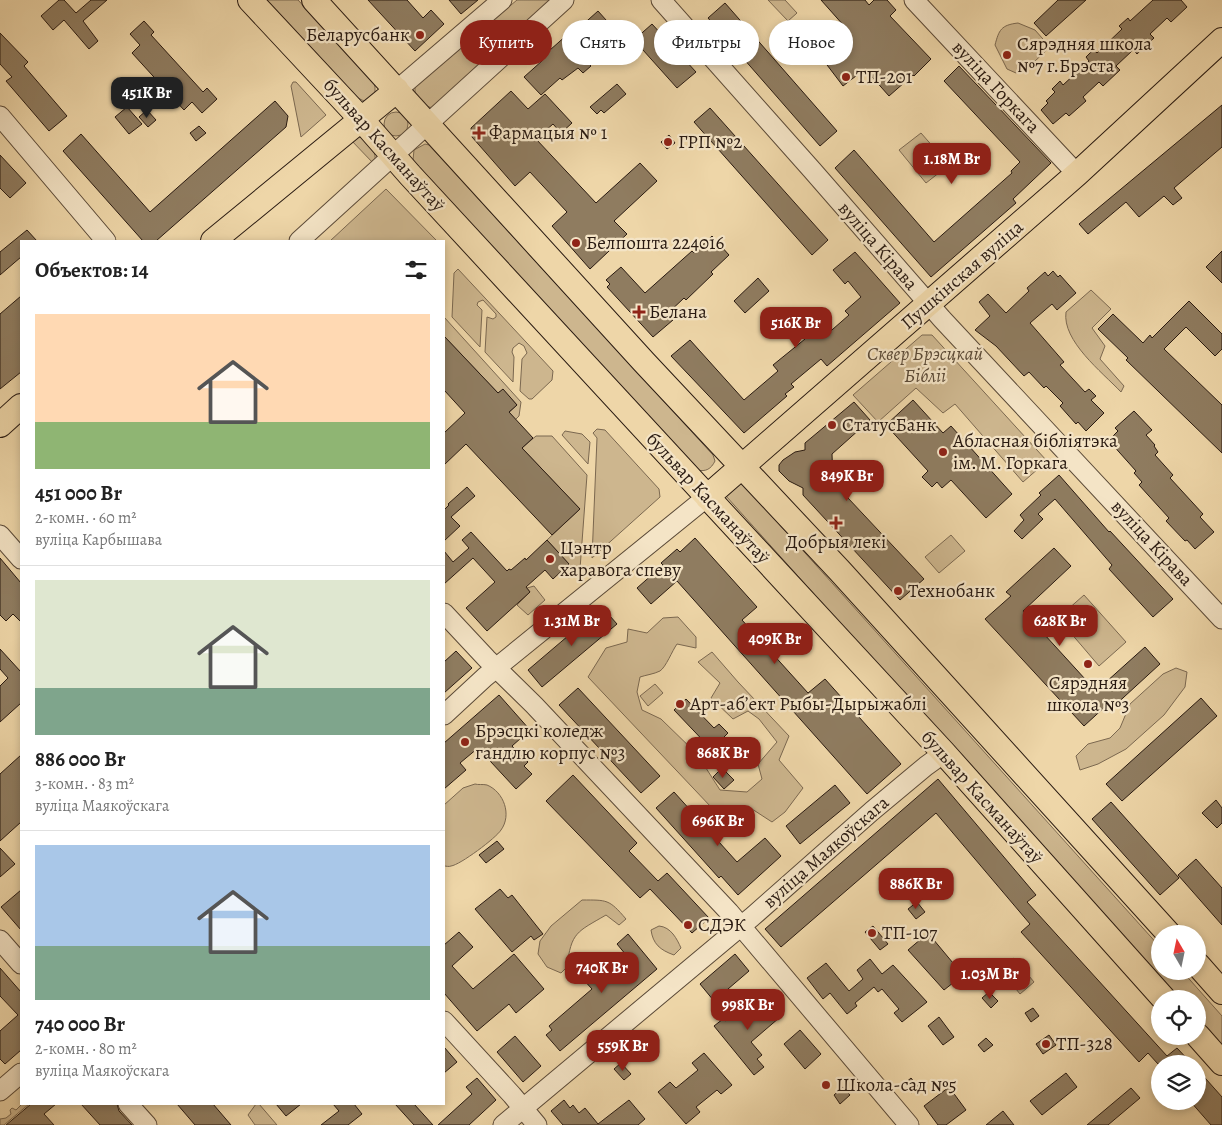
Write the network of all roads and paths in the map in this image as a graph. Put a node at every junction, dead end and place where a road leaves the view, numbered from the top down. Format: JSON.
{"nodes":[{"id":1,"x":250,"y":0,"type":"edge"},
{"id":2,"x":314,"y":0,"type":"edge"},
{"id":3,"x":502,"y":0,"type":"edge"},
{"id":4,"x":564,"y":0,"type":"edge"},
{"id":5,"x":660,"y":0,"type":"edge"},
{"id":6,"x":914,"y":0,"type":"edge"},
{"id":7,"x":1222,"y":40,"type":"edge"},
{"id":8,"x":397,"y":90,"type":"junction"},
{"id":9,"x":0,"y":116,"type":"edge"},
{"id":10,"x":361,"y":118,"type":"junction"},
{"id":11,"x":428,"y":124,"type":"junction"},
{"id":12,"x":393,"y":155,"type":"junction"},
{"id":13,"x":1077,"y":174,"type":"junction"},
{"id":14,"x":105,"y":240,"type":"edge"},
{"id":15,"x":214,"y":240,"type":"edge"},
{"id":16,"x":300,"y":240,"type":"edge"},
{"id":17,"x":929,"y":304,"type":"junction"},
{"id":18,"x":20,"y":407,"type":"edge"},
{"id":19,"x":0,"y":425,"type":"edge"},
{"id":20,"x":741,"y":467,"type":"junction"},
{"id":21,"x":707,"y":497,"type":"junction"},
{"id":22,"x":0,"y":535,"type":"edge"},
{"id":23,"x":20,"y":557,"type":"edge"},
{"id":24,"x":445,"y":614,"type":"edge"},
{"id":25,"x":1222,"y":619,"type":"edge"},
{"id":26,"x":496,"y":668,"type":"junction"},
{"id":27,"x":445,"y":714,"type":"edge"},
{"id":28,"x":944,"y":754,"type":"junction"},
{"id":29,"x":1161,"y":925,"type":"edge"},
{"id":30,"x":741,"y":926,"type":"junction"},
{"id":31,"x":0,"y":940,"type":"edge"},
{"id":32,"x":20,"y":963,"type":"edge"},
{"id":33,"x":1206,"y":974,"type":"edge"},
{"id":34,"x":1156,"y":990,"type":"edge"},
{"id":35,"x":1222,"y":992,"type":"edge"},
{"id":36,"x":445,"y":1022,"type":"edge"},
{"id":37,"x":1206,"y":1045,"type":"edge"},
{"id":38,"x":1222,"y":1063,"type":"edge"},
{"id":39,"x":20,"y":1074,"type":"edge"},
{"id":40,"x":0,"y":1091,"type":"edge"},
{"id":41,"x":129,"y":1105,"type":"edge"},
{"id":42,"x":524,"y":1108,"type":"junction"},
{"id":43,"x":147,"y":1125,"type":"edge"},
{"id":44,"x":503,"y":1125,"type":"edge"},
{"id":45,"x":537,"y":1125,"type":"edge"},
{"id":46,"x":910,"y":1125,"type":"edge"}],
"edges":[{"from":1,"to":10,"type":"main road","name":"бульвар Касманаўтаў"},
{"from":2,"to":8,"type":"main road"},
{"from":3,"to":8,"type":"street"},
{"from":4,"to":11,"type":"street"},
{"from":5,"to":17,"type":"street","name":"вуліца Кірава"},
{"from":6,"to":13,"type":"street","name":"вуліца Горкага"},
{"from":7,"to":13,"type":"main road","name":"Пушкінская вуліца"},
{"from":8,"to":10,"type":"main road"},
{"from":8,"to":11,"type":"main road"},
{"from":9,"to":14,"type":"street"},
{"from":10,"to":12,"type":"main road","name":"бульвар Касманаўтаў"},
{"from":10,"to":15,"type":"main road"},
{"from":11,"to":12,"type":"street"},
{"from":11,"to":20,"type":"main road"},
{"from":12,"to":16,"type":"street"},
{"from":12,"to":21,"type":"main road","name":"бульвар Касманаўтаў"},
{"from":13,"to":17,"type":"main road","name":"Пушкінская вуліца"},
{"from":17,"to":20,"type":"main road","name":"Пушкінская вуліца"},
{"from":17,"to":25,"type":"street","name":"вуліца Кірава"},
{"from":18,"to":19,"type":"main road"},
{"from":20,"to":21,"type":"main road","name":"Пушкінская вуліца"},
{"from":20,"to":29,"type":"main road"},
{"from":21,"to":26,"type":"street","name":"Пушкінская вуліца"},
{"from":21,"to":28,"type":"main road","name":"бульвар Касманаўтаў"},
{"from":22,"to":23,"type":"street"},
{"from":24,"to":26,"type":"street"},
{"from":26,"to":27,"type":"street","name":"Пушкінская вуліца"},
{"from":26,"to":30,"type":"street"},
{"from":28,"to":30,"type":"street","name":"вуліца Маякоўскага"},
{"from":28,"to":34,"type":"main road","name":"бульвар Касманаўтаў"},
{"from":30,"to":42,"type":"street","name":"вуліца Маякоўскага"},
{"from":30,"to":46,"type":"street"},
{"from":31,"to":32,"type":"street"},
{"from":33,"to":35,"type":"main road"},
{"from":36,"to":42,"type":"street"},
{"from":37,"to":38,"type":"main road"},
{"from":39,"to":40,"type":"street"},
{"from":41,"to":43,"type":"street"},
{"from":42,"to":44,"type":"street","name":"вуліца Маякоўскага"},
{"from":42,"to":45,"type":"street"}]}
